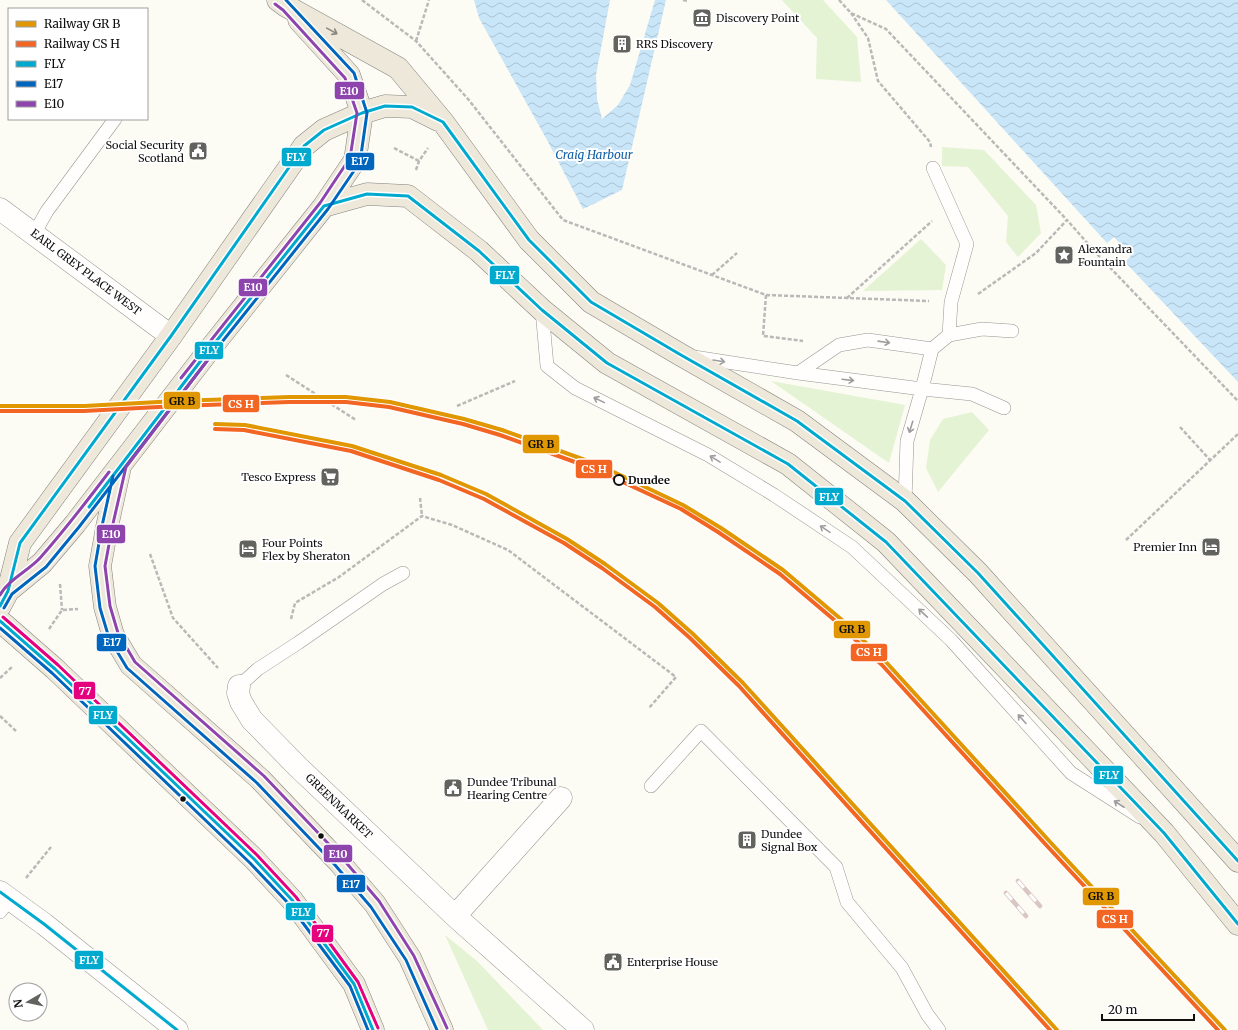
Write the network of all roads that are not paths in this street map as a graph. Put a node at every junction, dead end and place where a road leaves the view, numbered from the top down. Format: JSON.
{"nodes":[{"id":1,"x":282,"y":3,"type":"edge"},
{"id":2,"x":362,"y":113,"type":"junction"},
{"id":3,"x":114,"y":120,"type":"edge"},
{"id":4,"x":443,"y":122,"type":"junction"},
{"id":5,"x":933,"y":168,"type":"road end"},
{"id":6,"x":324,"y":206,"type":"junction"},
{"id":7,"x":0,"y":209,"type":"edge"},
{"id":8,"x":34,"y":234,"type":"junction"},
{"id":9,"x":542,"y":310,"type":"junction"},
{"id":10,"x":1012,"y":331,"type":"dead end"},
{"id":11,"x":949,"y":335,"type":"junction"},
{"id":12,"x":171,"y":336,"type":"junction"},
{"id":13,"x":932,"y":349,"type":"junction"},
{"id":14,"x":681,"y":355,"type":"junction"},
{"id":15,"x":798,"y":374,"type":"junction"},
{"id":16,"x":922,"y":389,"type":"junction"},
{"id":17,"x":1004,"y":408,"type":"dead end"},
{"id":18,"x":121,"y":465,"type":"junction"},
{"id":19,"x":905,"y":501,"type":"junction"},
{"id":20,"x":403,"y":573,"type":"dead end"},
{"id":21,"x":4,"y":598,"type":"edge"},
{"id":22,"x":0,"y":621,"type":"edge"},
{"id":23,"x":239,"y":686,"type":"joint"},
{"id":24,"x":651,"y":786,"type":"dead end"},
{"id":25,"x":561,"y":798,"type":"dead end"},
{"id":26,"x":1164,"y":833,"type":"junction"},
{"id":27,"x":1238,"y":861,"type":"edge"},
{"id":28,"x":3,"y":901,"type":"edge"},
{"id":29,"x":455,"y":916,"type":"junction"},
{"id":30,"x":1238,"y":924,"type":"edge"},
{"id":31,"x":175,"y":1029,"type":"edge"},
{"id":32,"x":373,"y":1030,"type":"edge"},
{"id":33,"x":442,"y":1030,"type":"edge"},
{"id":34,"x":583,"y":1030,"type":"edge"},
{"id":35,"x":939,"y":1030,"type":"edge"}],
"edges":[{"from":1,"to":2,"type":"main road"},
{"from":1,"to":4,"type":"main road","one_way":true},
{"from":2,"to":4,"type":"main road"},
{"from":2,"to":6,"type":"main road"},
{"from":2,"to":12,"type":"main road"},
{"from":3,"to":8,"type":"lane"},
{"from":4,"to":14,"type":"main road"},
{"from":5,"to":11,"type":"lane"},
{"from":6,"to":9,"type":"main road"},
{"from":6,"to":18,"type":"main road"},
{"from":7,"to":8,"type":"street","name":"EARL GREY PLACE WEST"},
{"from":8,"to":12,"type":"street","name":"EARL GREY PLACE WEST"},
{"from":9,"to":26,"type":"main road"},
{"from":26,"to":9,"type":"lane","one_way":true},
{"from":10,"to":11,"type":"lane"},
{"from":11,"to":13,"type":"lane"},
{"from":12,"to":21,"type":"main road"},
{"from":15,"to":13,"type":"lane","one_way":true},
{"from":13,"to":16,"type":"lane"},
{"from":14,"to":15,"type":"lane","one_way":true},
{"from":14,"to":19,"type":"main road"},
{"from":15,"to":16,"type":"lane","one_way":true},
{"from":16,"to":17,"type":"lane"},
{"from":16,"to":19,"type":"lane","one_way":true},
{"from":18,"to":21,"type":"main road"},
{"from":18,"to":33,"type":"main road"},
{"from":19,"to":27,"type":"main road"},
{"from":20,"to":23,"type":"lane"},
{"from":22,"to":32,"type":"main road"},
{"from":23,"to":29,"type":"street","name":"GREENMARKET"},
{"from":24,"to":35,"type":"lane"},
{"from":25,"to":29,"type":"street"},
{"from":26,"to":30,"type":"main road"},
{"from":28,"to":31,"type":"street"},
{"from":29,"to":34,"type":"street","name":"GREENMARKET"}]}
